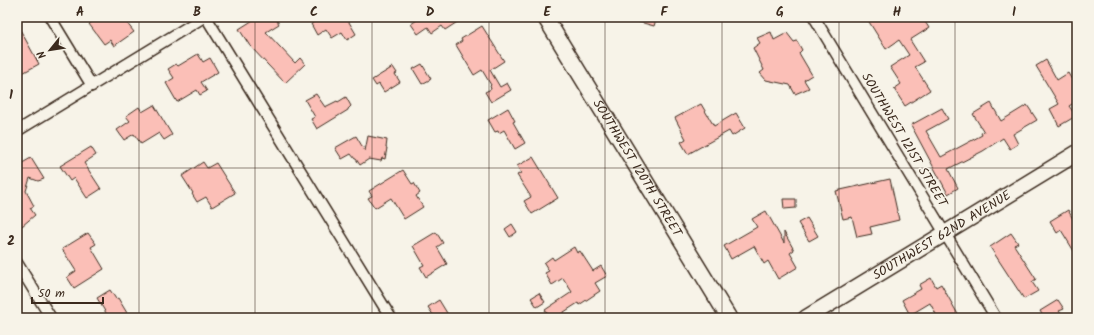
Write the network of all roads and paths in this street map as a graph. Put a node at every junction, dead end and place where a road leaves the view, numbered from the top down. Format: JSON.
{"nodes":[{"id":1,"x":50,"y":17,"type":"edge"},
{"id":2,"x":205,"y":17,"type":"edge"},
{"id":3,"x":546,"y":17,"type":"edge"},
{"id":4,"x":814,"y":17,"type":"edge"},
{"id":5,"x":92,"y":86,"type":"junction"},
{"id":6,"x":17,"y":131,"type":"edge"},
{"id":7,"x":1077,"y":153,"type":"edge"},
{"id":8,"x":945,"y":233,"type":"junction"},
{"id":9,"x":17,"y":263,"type":"edge"},
{"id":10,"x":51,"y":318,"type":"edge"},
{"id":11,"x":391,"y":318,"type":"edge"},
{"id":12,"x":729,"y":318,"type":"edge"},
{"id":13,"x":806,"y":318,"type":"edge"},
{"id":14,"x":996,"y":318,"type":"edge"}],
"edges":[{"from":1,"to":5,"type":"street"},
{"from":2,"to":5,"type":"street"},
{"from":2,"to":11,"type":"street"},
{"from":3,"to":12,"type":"street","name":"SOUTHWEST 120TH STREET"},
{"from":4,"to":8,"type":"street","name":"SOUTHWEST 121ST STREET"},
{"from":5,"to":6,"type":"street"},
{"from":7,"to":8,"type":"street","name":"SOUTHWEST 62ND AVENUE"},
{"from":8,"to":13,"type":"street","name":"SOUTHWEST 62ND AVENUE"},
{"from":8,"to":14,"type":"street","name":"SOUTHWEST 121ST STREET"},
{"from":9,"to":10,"type":"street"}]}
